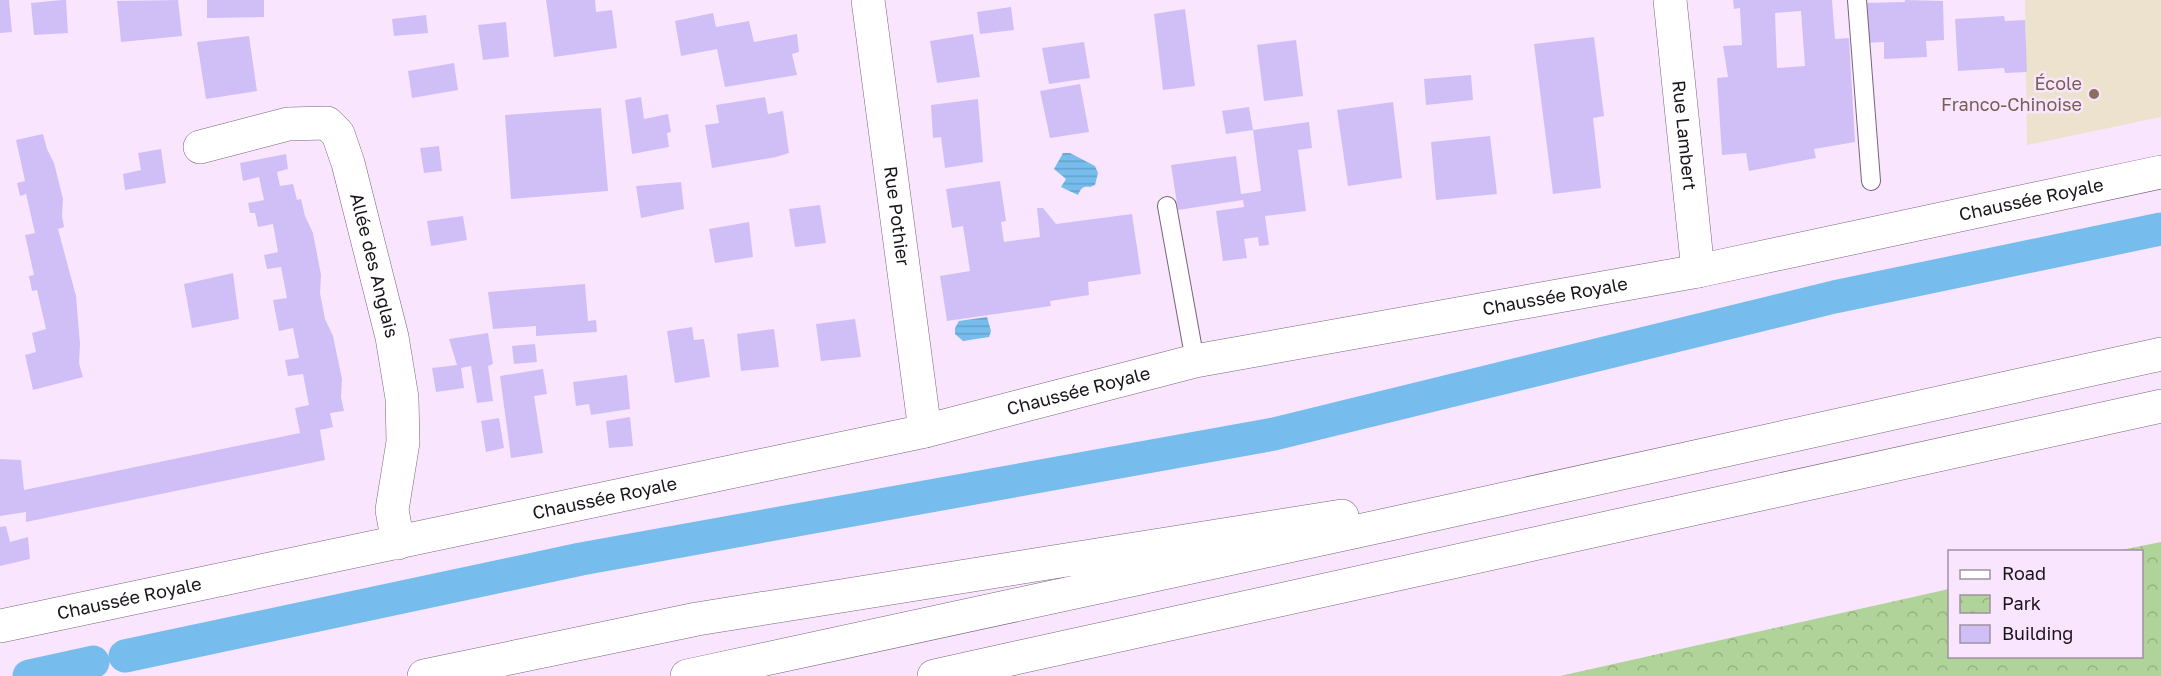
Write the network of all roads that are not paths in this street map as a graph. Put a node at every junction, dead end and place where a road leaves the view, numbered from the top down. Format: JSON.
{"nodes":[{"id":1,"x":868,"y":0,"type":"edge"},
{"id":2,"x":1671,"y":0,"type":"edge"},
{"id":3,"x":1857,"y":0,"type":"edge"},
{"id":4,"x":200,"y":147,"type":"dead end"},
{"id":5,"x":2161,"y":172,"type":"edge"},
{"id":6,"x":1871,"y":181,"type":"dead end"},
{"id":7,"x":1167,"y":206,"type":"dead end"},
{"id":8,"x":1698,"y":272,"type":"junction"},
{"id":9,"x":2161,"y":354,"type":"edge"},
{"id":10,"x":1195,"y":361,"type":"junction"},
{"id":11,"x":2161,"y":406,"type":"edge"},
{"id":12,"x":925,"y":431,"type":"junction"},
{"id":13,"x":1481,"y":503,"type":"junction"},
{"id":14,"x":398,"y":543,"type":"junction"},
{"id":15,"x":4,"y":626,"type":"edge"},
{"id":16,"x":424,"y":676,"type":"edge"},
{"id":17,"x":687,"y":676,"type":"edge"},
{"id":18,"x":934,"y":676,"type":"edge"}],
"edges":[{"from":1,"to":12,"type":"main road","name":"Rue Pothier"},
{"from":2,"to":8,"type":"main road","name":"Rue Lambert"},
{"from":3,"to":6,"type":"lane"},
{"from":4,"to":14,"type":"main road","name":"Allée des Anglais"},
{"from":5,"to":8,"type":"main road","name":"Chaussée Royale"},
{"from":7,"to":10,"type":"lane"},
{"from":8,"to":10,"type":"main road","name":"Chaussée Royale"},
{"from":9,"to":13,"type":"main road"},
{"from":10,"to":12,"type":"main road","name":"Chaussée Royale"},
{"from":11,"to":18,"type":"main road"},
{"from":12,"to":14,"type":"main road","name":"Chaussée Royale"},
{"from":13,"to":16,"type":"main road"},
{"from":13,"to":17,"type":"main road"},
{"from":14,"to":15,"type":"main road","name":"Chaussée Royale"}]}
